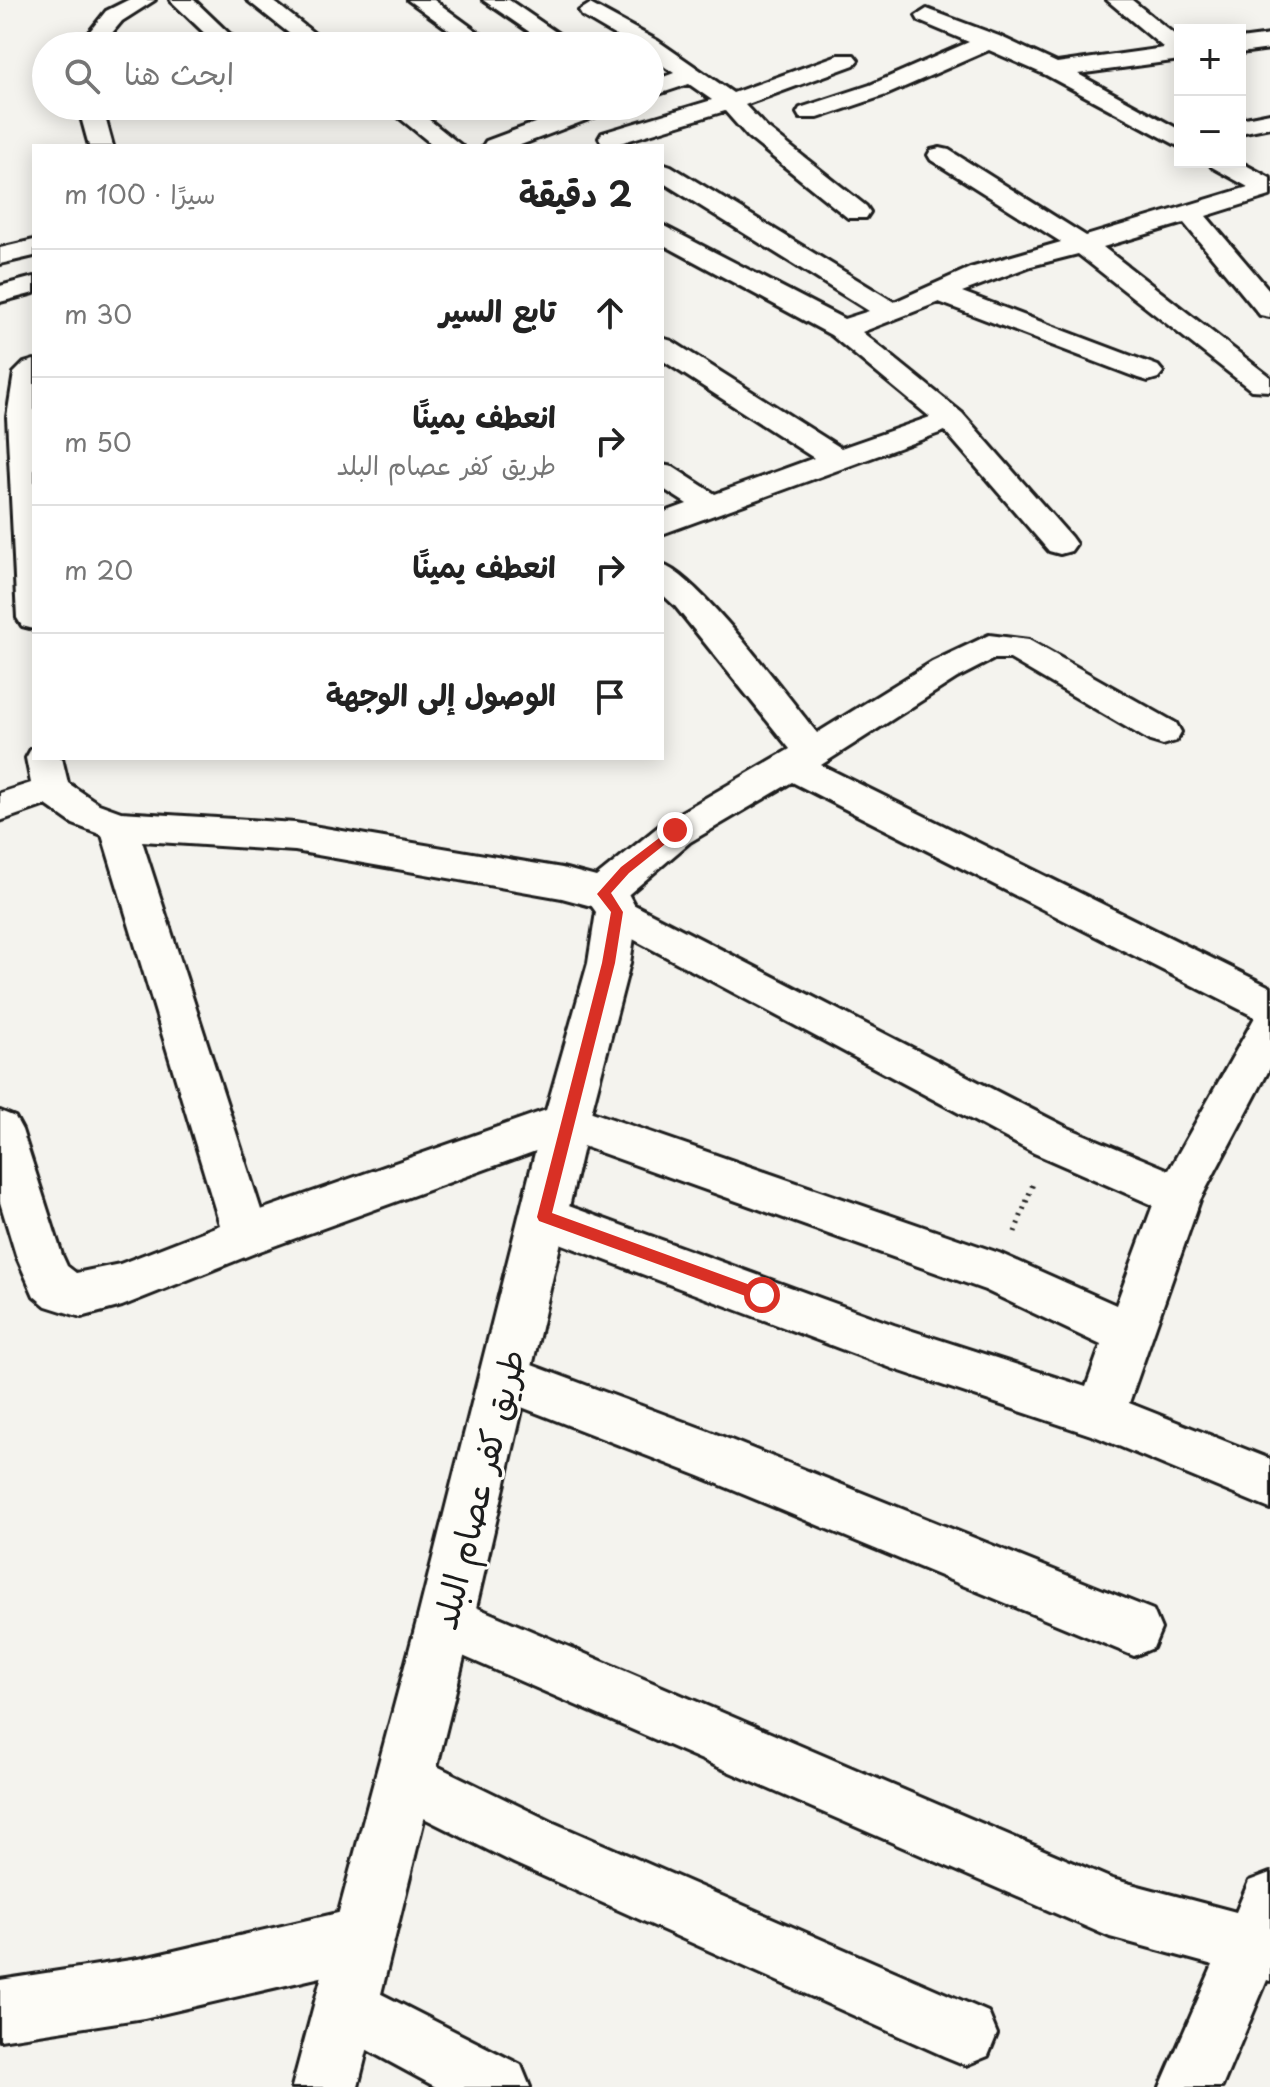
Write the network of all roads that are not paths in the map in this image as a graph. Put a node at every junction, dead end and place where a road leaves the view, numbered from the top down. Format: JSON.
{"nodes":[{"id":1,"x":144,"y":0,"type":"edge"},
{"id":2,"x":181,"y":0,"type":"edge"},
{"id":3,"x":258,"y":0,"type":"edge"},
{"id":4,"x":419,"y":0,"type":"edge"},
{"id":5,"x":494,"y":0,"type":"edge"},
{"id":6,"x":1118,"y":0,"type":"edge"},
{"id":7,"x":614,"y":4,"type":"dead end"},
{"id":8,"x":581,"y":6,"type":"edge"},
{"id":9,"x":927,"y":16,"type":"dead end"},
{"id":10,"x":101,"y":32,"type":"edge"},
{"id":11,"x":216,"y":32,"type":"edge"},
{"id":12,"x":300,"y":32,"type":"edge"},
{"id":13,"x":466,"y":32,"type":"edge"},
{"id":14,"x":543,"y":32,"type":"edge"},
{"id":15,"x":626,"y":32,"type":"edge"},
{"id":16,"x":991,"y":41,"type":"junction"},
{"id":17,"x":1270,"y":42,"type":"edge"},
{"id":18,"x":1246,"y":45,"type":"edge"},
{"id":19,"x":1174,"y":46,"type":"edge"},
{"id":20,"x":1174,"y":52,"type":"edge"},
{"id":21,"x":664,"y":56,"type":"edge"},
{"id":22,"x":846,"y":60,"type":"dead end"},
{"id":23,"x":1054,"y":70,"type":"junction"},
{"id":24,"x":692,"y":75,"type":"junction"},
{"id":25,"x":664,"y":85,"type":"edge"},
{"id":26,"x":730,"y":102,"type":"junction"},
{"id":27,"x":809,"y":113,"type":"dead end"},
{"id":28,"x":94,"y":120,"type":"edge"},
{"id":29,"x":416,"y":120,"type":"edge"},
{"id":30,"x":559,"y":120,"type":"edge"},
{"id":31,"x":594,"y":120,"type":"edge"},
{"id":32,"x":1270,"y":120,"type":"edge"},
{"id":33,"x":1246,"y":125,"type":"edge"},
{"id":34,"x":1174,"y":135,"type":"edge"},
{"id":35,"x":617,"y":142,"type":"edge"},
{"id":36,"x":100,"y":144,"type":"edge"},
{"id":37,"x":447,"y":144,"type":"edge"},
{"id":38,"x":503,"y":144,"type":"edge"},
{"id":39,"x":940,"y":155,"type":"dead end"},
{"id":40,"x":1232,"y":168,"type":"edge"},
{"id":41,"x":664,"y":172,"type":"edge"},
{"id":42,"x":1270,"y":188,"type":"edge"},
{"id":43,"x":857,"y":212,"type":"dead end"},
{"id":44,"x":1189,"y":212,"type":"junction"},
{"id":45,"x":664,"y":234,"type":"edge"},
{"id":46,"x":1083,"y":245,"type":"junction"},
{"id":47,"x":32,"y":248,"type":"edge"},
{"id":48,"x":0,"y":256,"type":"edge"},
{"id":49,"x":32,"y":286,"type":"edge"},
{"id":50,"x":939,"y":293,"type":"junction"},
{"id":51,"x":0,"y":294,"type":"edge"},
{"id":52,"x":1270,"y":309,"type":"edge"},
{"id":53,"x":892,"y":313,"type":"junction"},
{"id":54,"x":841,"y":329,"type":"junction"},
{"id":55,"x":664,"y":348,"type":"edge"},
{"id":56,"x":1148,"y":372,"type":"dead end"},
{"id":57,"x":21,"y":374,"type":"edge"},
{"id":58,"x":1261,"y":384,"type":"dead end"},
{"id":59,"x":951,"y":419,"type":"junction"},
{"id":60,"x":840,"y":461,"type":"junction"},
{"id":61,"x":664,"y":475,"type":"edge"},
{"id":62,"x":710,"y":505,"type":"junction"},
{"id":63,"x":664,"y":523,"type":"edge"},
{"id":64,"x":1060,"y":544,"type":"dead end"},
{"id":65,"x":664,"y":578,"type":"edge"},
{"id":66,"x":32,"y":584,"type":"edge"},
{"id":67,"x":1163,"y":732,"type":"dead end"},
{"id":68,"x":802,"y":759,"type":"junction"},
{"id":69,"x":48,"y":774,"type":"edge"},
{"id":70,"x":0,"y":807,"type":"edge"},
{"id":71,"x":118,"y":826,"type":"junction"},
{"id":72,"x":610,"y":903,"type":"junction"},
{"id":73,"x":1270,"y":1006,"type":"edge"},
{"id":74,"x":1270,"y":1028,"type":"edge"},
{"id":75,"x":566,"y":1121,"type":"junction"},
{"id":76,"x":0,"y":1130,"type":"edge"},
{"id":77,"x":1179,"y":1195,"type":"junction"},
{"id":78,"x":544,"y":1217,"type":"junction"},
{"id":79,"x":246,"y":1236,"type":"junction"},
{"id":80,"x":1127,"y":1334,"type":"junction"},
{"id":81,"x":505,"y":1378,"type":"junction"},
{"id":82,"x":1100,"y":1415,"type":"junction"},
{"id":83,"x":1270,"y":1484,"type":"edge"},
{"id":84,"x":445,"y":1621,"type":"junction"},
{"id":85,"x":1134,"y":1629,"type":"dead end"},
{"id":86,"x":404,"y":1778,"type":"junction"},
{"id":87,"x":1265,"y":1933,"type":"edge"},
{"id":88,"x":364,"y":1937,"type":"junction"},
{"id":89,"x":346,"y":2006,"type":"junction"},
{"id":90,"x":0,"y":2010,"type":"edge"},
{"id":91,"x":966,"y":2034,"type":"dead end"},
{"id":92,"x":325,"y":2087,"type":"edge"},
{"id":93,"x":499,"y":2087,"type":"edge"},
{"id":94,"x":1191,"y":2087,"type":"edge"}],
"edges":[{"from":1,"to":10,"type":"street"},
{"from":2,"to":11,"type":"street"},
{"from":3,"to":12,"type":"street"},
{"from":4,"to":13,"type":"street"},
{"from":5,"to":14,"type":"street"},
{"from":6,"to":19,"type":"street"},
{"from":7,"to":8,"type":"street"},
{"from":8,"to":15,"type":"street"},
{"from":9,"to":16,"type":"street"},
{"from":16,"to":23,"type":"street"},
{"from":16,"to":27,"type":"street"},
{"from":17,"to":18,"type":"street"},
{"from":20,"to":23,"type":"street"},
{"from":21,"to":24,"type":"street"},
{"from":22,"to":26,"type":"street"},
{"from":23,"to":34,"type":"street"},
{"from":24,"to":25,"type":"street"},
{"from":24,"to":26,"type":"street"},
{"from":26,"to":35,"type":"street"},
{"from":26,"to":43,"type":"street"},
{"from":28,"to":36,"type":"street"},
{"from":29,"to":37,"type":"street"},
{"from":30,"to":38,"type":"street"},
{"from":31,"to":35,"type":"street"},
{"from":32,"to":33,"type":"street"},
{"from":39,"to":46,"type":"street"},
{"from":40,"to":42,"type":"street"},
{"from":41,"to":53,"type":"street"},
{"from":42,"to":44,"type":"street"},
{"from":44,"to":46,"type":"street"},
{"from":44,"to":52,"type":"street"},
{"from":45,"to":54,"type":"street"},
{"from":46,"to":50,"type":"street"},
{"from":46,"to":58,"type":"street"},
{"from":47,"to":48,"type":"street"},
{"from":49,"to":51,"type":"street"},
{"from":50,"to":53,"type":"street"},
{"from":50,"to":56,"type":"street"},
{"from":53,"to":54,"type":"street"},
{"from":54,"to":59,"type":"street"},
{"from":55,"to":60,"type":"street"},
{"from":57,"to":66,"type":"street"},
{"from":59,"to":60,"type":"street"},
{"from":59,"to":64,"type":"street"},
{"from":60,"to":62,"type":"street"},
{"from":61,"to":62,"type":"street"},
{"from":62,"to":63,"type":"street"},
{"from":65,"to":68,"type":"street"},
{"from":67,"to":68,"type":"street"},
{"from":68,"to":72,"type":"street"},
{"from":68,"to":73,"type":"street"},
{"from":69,"to":70,"type":"street"},
{"from":69,"to":71,"type":"street"},
{"from":71,"to":72,"type":"street"},
{"from":71,"to":79,"type":"street"},
{"from":72,"to":75,"type":"street","name":"طريق كفر عصام البلد"},
{"from":72,"to":77,"type":"street"},
{"from":74,"to":77,"type":"street"},
{"from":75,"to":78,"type":"street","name":"طريق كفر عصام البلد"},
{"from":75,"to":79,"type":"street"},
{"from":75,"to":80,"type":"street"},
{"from":76,"to":79,"type":"street"},
{"from":77,"to":80,"type":"street"},
{"from":78,"to":81,"type":"street","name":"طريق كفر عصام البلد"},
{"from":78,"to":82,"type":"street"},
{"from":80,"to":82,"type":"street"},
{"from":81,"to":84,"type":"street","name":"طريق كفر عصام البلد"},
{"from":81,"to":85,"type":"street"},
{"from":82,"to":83,"type":"street"},
{"from":84,"to":86,"type":"street","name":"طريق كفر عصام البلد"},
{"from":84,"to":87,"type":"street"},
{"from":86,"to":88,"type":"street","name":"طريق كفر عصام البلد"},
{"from":86,"to":91,"type":"street"},
{"from":87,"to":94,"type":"street"},
{"from":88,"to":89,"type":"street","name":"طريق كفر عصام البلد"},
{"from":88,"to":90,"type":"street"},
{"from":89,"to":92,"type":"street","name":"طريق كفر عصام البلد"},
{"from":89,"to":93,"type":"street"}]}
